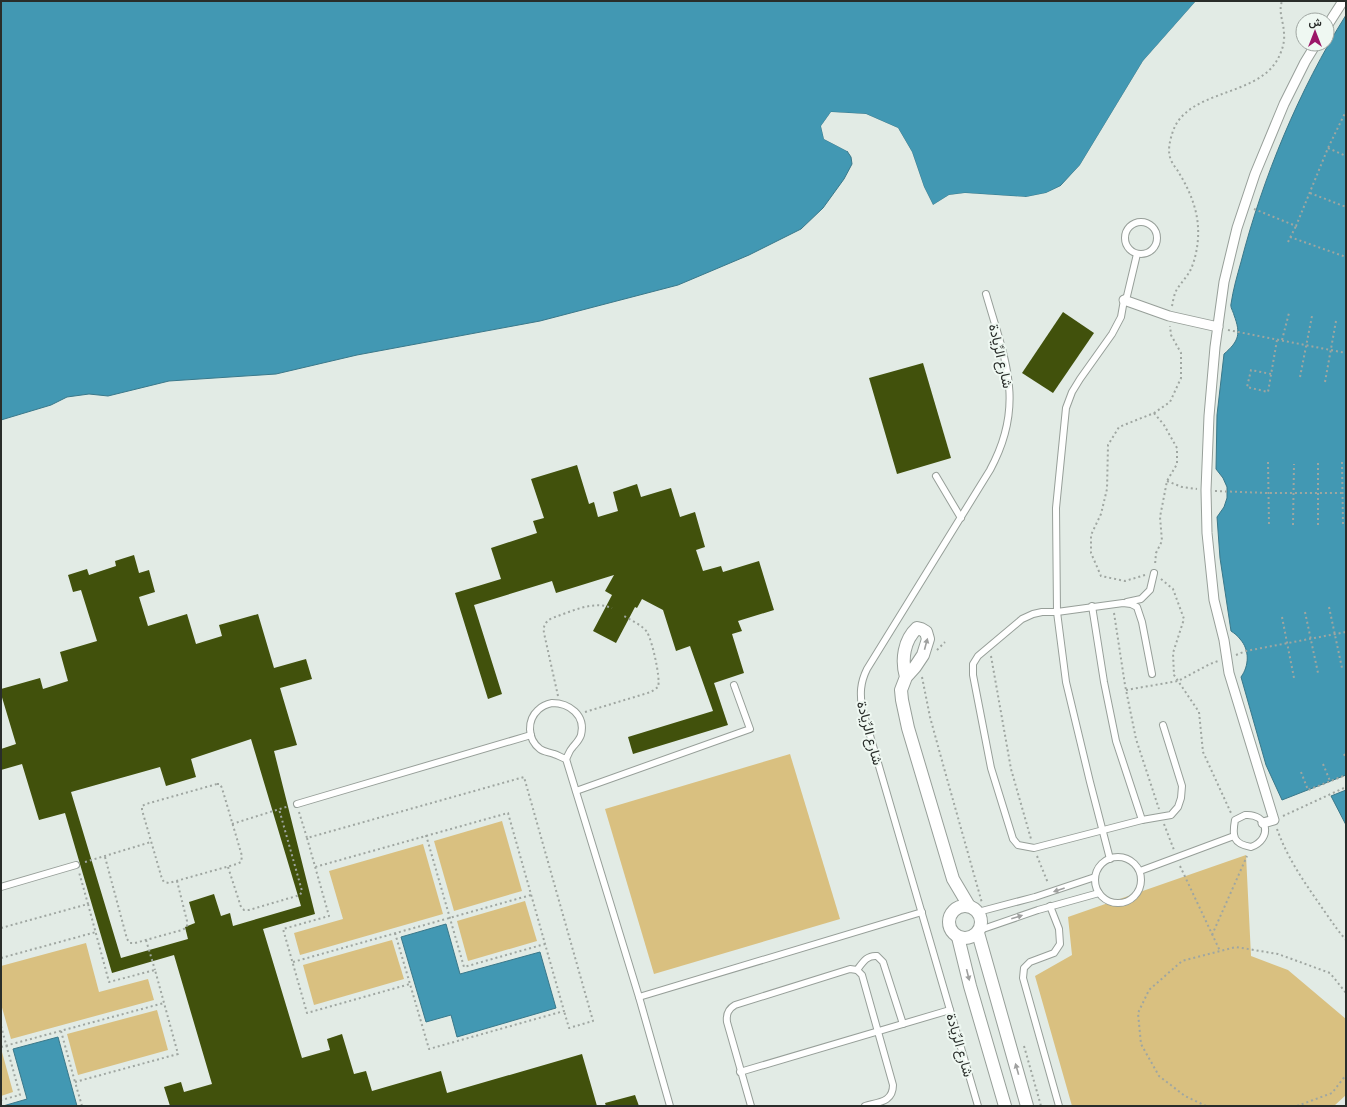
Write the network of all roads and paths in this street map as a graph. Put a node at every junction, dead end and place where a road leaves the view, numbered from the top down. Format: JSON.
{"nodes":[{"id":1,"x":1282,"y":1,"type":"edge"},
{"id":2,"x":1342,"y":1,"type":"edge"},
{"id":3,"x":1335,"y":13,"type":"edge"},
{"id":4,"x":1311,"y":52,"type":"edge"},
{"id":5,"x":1346,"y":111,"type":"edge"},
{"id":6,"x":1343,"y":117,"type":"junction"},
{"id":7,"x":1346,"y":119,"type":"edge"},
{"id":8,"x":1328,"y":148,"type":"junction"},
{"id":9,"x":1346,"y":156,"type":"edge"},
{"id":10,"x":1309,"y":193,"type":"junction"},
{"id":11,"x":1346,"y":207,"type":"edge"},
{"id":12,"x":1256,"y":209,"type":"dead end"},
{"id":13,"x":1296,"y":226,"type":"junction"},
{"id":14,"x":1290,"y":237,"type":"junction"},
{"id":15,"x":1288,"y":242,"type":"dead end"},
{"id":16,"x":1137,"y":254,"type":"junction"},
{"id":17,"x":1346,"y":257,"type":"edge"},
{"id":18,"x":986,"y":294,"type":"dead end"},
{"id":19,"x":1124,"y":300,"type":"junction"},
{"id":20,"x":1289,"y":313,"type":"dead end"},
{"id":21,"x":1169,"y":316,"type":"junction"},
{"id":22,"x":1312,"y":316,"type":"dead end"},
{"id":23,"x":1336,"y":321,"type":"dead end"},
{"id":24,"x":1218,"y":327,"type":"junction"},
{"id":25,"x":1238,"y":332,"type":"dead end"},
{"id":26,"x":1277,"y":339,"type":"junction"},
{"id":27,"x":1282,"y":340,"type":"junction"},
{"id":28,"x":1346,"y":353,"type":"edge"},
{"id":29,"x":1271,"y":374,"type":"junction"},
{"id":30,"x":1300,"y":377,"type":"dead end"},
{"id":31,"x":1325,"y":382,"type":"dead end"},
{"id":32,"x":1154,"y":413,"type":"junction"},
{"id":33,"x":1268,"y":462,"type":"dead end"},
{"id":34,"x":1342,"y":462,"type":"dead end"},
{"id":35,"x":1318,"y":463,"type":"dead end"},
{"id":36,"x":1294,"y":464,"type":"dead end"},
{"id":37,"x":936,"y":476,"type":"dead end"},
{"id":38,"x":1227,"y":492,"type":"dead end"},
{"id":39,"x":1268,"y":493,"type":"junction"},
{"id":40,"x":1293,"y":493,"type":"junction"},
{"id":41,"x":1318,"y":493,"type":"junction"},
{"id":42,"x":1342,"y":493,"type":"junction"},
{"id":43,"x":1346,"y":493,"type":"edge"},
{"id":44,"x":961,"y":518,"type":"junction"},
{"id":45,"x":1318,"y":524,"type":"dead end"},
{"id":46,"x":1343,"y":524,"type":"dead end"},
{"id":47,"x":1269,"y":525,"type":"dead end"},
{"id":48,"x":1293,"y":525,"type":"dead end"},
{"id":49,"x":1154,"y":573,"type":"junction"},
{"id":50,"x":1123,"y":602,"type":"junction"},
{"id":51,"x":1113,"y":604,"type":"junction"},
{"id":52,"x":1092,"y":606,"type":"junction"},
{"id":53,"x":1329,"y":607,"type":"dead end"},
{"id":54,"x":612,"y":608,"type":"dead end"},
{"id":55,"x":1057,"y":612,"type":"junction"},
{"id":56,"x":1305,"y":612,"type":"dead end"},
{"id":57,"x":624,"y":616,"type":"dead end"},
{"id":58,"x":1282,"y":616,"type":"dead end"},
{"id":59,"x":1346,"y":632,"type":"edge"},
{"id":60,"x":944,"y":642,"type":"dead end"},
{"id":61,"x":989,"y":647,"type":"junction"},
{"id":62,"x":935,"y":653,"type":"dead end"},
{"id":63,"x":1227,"y":658,"type":"junction"},
{"id":64,"x":1342,"y":668,"type":"dead end"},
{"id":65,"x":1318,"y":673,"type":"dead end"},
{"id":66,"x":921,"y":674,"type":"dead end"},
{"id":67,"x":1152,"y":674,"type":"dead end"},
{"id":68,"x":906,"y":677,"type":"dead end"},
{"id":69,"x":1294,"y":678,"type":"dead end"},
{"id":70,"x":1178,"y":681,"type":"junction"},
{"id":71,"x":734,"y":685,"type":"dead end"},
{"id":72,"x":1126,"y":690,"type":"junction"},
{"id":73,"x":560,"y":703,"type":"junction"},
{"id":74,"x":577,"y":714,"type":"junction"},
{"id":75,"x":1163,"y":725,"type":"dead end"},
{"id":76,"x":531,"y":735,"type":"junction"},
{"id":77,"x":1344,"y":754,"type":"dead end"},
{"id":78,"x":1346,"y":758,"type":"edge"},
{"id":79,"x":566,"y":759,"type":"junction"},
{"id":80,"x":1323,"y":764,"type":"dead end"},
{"id":81,"x":1301,"y":772,"type":"dead end"},
{"id":82,"x":1346,"y":775,"type":"edge"},
{"id":83,"x":1330,"y":781,"type":"junction"},
{"id":84,"x":1346,"y":787,"type":"edge"},
{"id":85,"x":576,"y":790,"type":"junction"},
{"id":86,"x":297,"y":804,"type":"junction"},
{"id":87,"x":279,"y":810,"type":"junction"},
{"id":88,"x":1162,"y":816,"type":"junction"},
{"id":89,"x":1142,"y":820,"type":"junction"},
{"id":90,"x":1235,"y":820,"type":"junction"},
{"id":91,"x":1274,"y":820,"type":"junction"},
{"id":92,"x":1263,"y":823,"type":"junction"},
{"id":93,"x":232,"y":824,"type":"junction"},
{"id":94,"x":1103,"y":830,"type":"junction"},
{"id":95,"x":426,"y":836,"type":"junction"},
{"id":96,"x":1234,"y":836,"type":"junction"},
{"id":97,"x":307,"y":838,"type":"junction"},
{"id":98,"x":151,"y":842,"type":"junction"},
{"id":99,"x":1034,"y":848,"type":"junction"},
{"id":100,"x":1251,"y":848,"type":"junction"},
{"id":101,"x":105,"y":856,"type":"junction"},
{"id":102,"x":1176,"y":858,"type":"junction"},
{"id":103,"x":1110,"y":859,"type":"junction"},
{"id":104,"x":76,"y":865,"type":"junction"},
{"id":105,"x":228,"y":867,"type":"junction"},
{"id":106,"x":315,"y":867,"type":"junction"},
{"id":107,"x":1140,"y":871,"type":"junction"},
{"id":108,"x":1096,"y":877,"type":"junction"},
{"id":109,"x":953,"y":879,"type":"junction"},
{"id":110,"x":177,"y":881,"type":"junction"},
{"id":111,"x":1,"y":887,"type":"edge"},
{"id":112,"x":1052,"y":892,"type":"junction"},
{"id":113,"x":1099,"y":893,"type":"junction"},
{"id":114,"x":531,"y":895,"type":"junction"},
{"id":115,"x":88,"y":904,"type":"junction"},
{"id":116,"x":1050,"y":906,"type":"junction"},
{"id":117,"x":977,"y":909,"type":"junction"},
{"id":118,"x":954,"y":910,"type":"junction"},
{"id":119,"x":922,"y":912,"type":"junction"},
{"id":120,"x":450,"y":918,"type":"junction"},
{"id":121,"x":1,"y":928,"type":"edge"},
{"id":122,"x":96,"y":932,"type":"junction"},
{"id":123,"x":979,"y":932,"type":"junction"},
{"id":124,"x":396,"y":933,"type":"junction"},
{"id":125,"x":1212,"y":935,"type":"junction"},
{"id":126,"x":958,"y":937,"type":"junction"},
{"id":127,"x":146,"y":940,"type":"junction"},
{"id":128,"x":1346,"y":940,"type":"edge"},
{"id":129,"x":545,"y":944,"type":"junction"},
{"id":130,"x":1220,"y":951,"type":"junction"},
{"id":131,"x":1,"y":958,"type":"edge"},
{"id":132,"x":293,"y":962,"type":"junction"},
{"id":133,"x":155,"y":970,"type":"junction"},
{"id":134,"x":857,"y":970,"type":"junction"},
{"id":135,"x":410,"y":984,"type":"junction"},
{"id":136,"x":1346,"y":993,"type":"edge"},
{"id":137,"x":639,"y":997,"type":"junction"},
{"id":138,"x":164,"y":1003,"type":"junction"},
{"id":139,"x":950,"y":1010,"type":"junction"},
{"id":140,"x":564,"y":1011,"type":"junction"},
{"id":141,"x":903,"y":1024,"type":"junction"},
{"id":142,"x":1,"y":1026,"type":"edge"},
{"id":143,"x":61,"y":1031,"type":"junction"},
{"id":144,"x":878,"y":1032,"type":"junction"},
{"id":145,"x":6,"y":1046,"type":"junction"},
{"id":146,"x":1024,"y":1046,"type":"dead end"},
{"id":147,"x":1,"y":1047,"type":"edge"},
{"id":148,"x":740,"y":1072,"type":"junction"},
{"id":149,"x":1346,"y":1075,"type":"edge"},
{"id":150,"x":75,"y":1082,"type":"junction"},
{"id":151,"x":1,"y":1100,"type":"edge"},
{"id":152,"x":82,"y":1106,"type":"edge"},
{"id":153,"x":670,"y":1106,"type":"edge"},
{"id":154,"x":751,"y":1106,"type":"edge"},
{"id":155,"x":865,"y":1106,"type":"edge"},
{"id":156,"x":978,"y":1106,"type":"edge"},
{"id":157,"x":1005,"y":1106,"type":"edge"},
{"id":158,"x":1027,"y":1106,"type":"edge"},
{"id":159,"x":1041,"y":1106,"type":"edge"},
{"id":160,"x":1059,"y":1106,"type":"edge"},
{"id":161,"x":1206,"y":1106,"type":"edge"},
{"id":162,"x":1297,"y":1106,"type":"edge"}],
"edges":[{"from":1,"to":21,"type":"path"},
{"from":2,"to":3,"type":"street"},
{"from":4,"to":24,"type":"street"},
{"from":5,"to":6,"type":"path"},
{"from":6,"to":7,"type":"path"},
{"from":6,"to":8,"type":"path"},
{"from":8,"to":9,"type":"path"},
{"from":8,"to":10,"type":"path"},
{"from":10,"to":11,"type":"path"},
{"from":10,"to":13,"type":"path"},
{"from":12,"to":13,"type":"path"},
{"from":13,"to":14,"type":"path"},
{"from":14,"to":15,"type":"path"},
{"from":14,"to":17,"type":"path"},
{"from":16,"to":16,"type":"lane"},
{"from":16,"to":19,"type":"lane"},
{"from":18,"to":44,"type":"lane","name":"شارع الرِّيادة"},
{"from":19,"to":21,"type":"street"},
{"from":19,"to":55,"type":"lane"},
{"from":20,"to":27,"type":"path"},
{"from":21,"to":24,"type":"street"},
{"from":21,"to":32,"type":"path"},
{"from":22,"to":30,"type":"path"},
{"from":23,"to":31,"type":"path"},
{"from":24,"to":63,"type":"street"},
{"from":25,"to":26,"type":"path"},
{"from":26,"to":27,"type":"path"},
{"from":26,"to":29,"type":"path"},
{"from":27,"to":28,"type":"path"},
{"from":29,"to":29,"type":"path"},
{"from":32,"to":49,"type":"path"},
{"from":32,"to":49,"type":"path"},
{"from":33,"to":39,"type":"path"},
{"from":34,"to":42,"type":"path"},
{"from":35,"to":41,"type":"path"},
{"from":36,"to":40,"type":"path"},
{"from":37,"to":44,"type":"lane"},
{"from":38,"to":39,"type":"path"},
{"from":39,"to":40,"type":"path"},
{"from":39,"to":47,"type":"path"},
{"from":40,"to":41,"type":"path"},
{"from":40,"to":48,"type":"path"},
{"from":41,"to":42,"type":"path"},
{"from":41,"to":45,"type":"path"},
{"from":42,"to":43,"type":"path"},
{"from":42,"to":46,"type":"path"},
{"from":44,"to":119,"type":"lane","name":"شارع الرِّيادة"},
{"from":49,"to":50,"type":"lane"},
{"from":49,"to":70,"type":"path"},
{"from":50,"to":51,"type":"lane"},
{"from":50,"to":67,"type":"lane"},
{"from":51,"to":52,"type":"lane"},
{"from":51,"to":72,"type":"path"},
{"from":52,"to":55,"type":"lane"},
{"from":52,"to":89,"type":"lane"},
{"from":53,"to":64,"type":"path"},
{"from":54,"to":73,"type":"path"},
{"from":55,"to":61,"type":"lane"},
{"from":55,"to":94,"type":"lane"},
{"from":56,"to":65,"type":"path"},
{"from":57,"to":74,"type":"path"},
{"from":58,"to":69,"type":"path"},
{"from":59,"to":63,"type":"path"},
{"from":60,"to":62,"type":"path"},
{"from":61,"to":99,"type":"path"},
{"from":61,"to":99,"type":"lane"},
{"from":63,"to":70,"type":"path"},
{"from":63,"to":91,"type":"street"},
{"from":66,"to":117,"type":"path"},
{"from":68,"to":109,"type":"street"},
{"from":70,"to":72,"type":"path"},
{"from":70,"to":90,"type":"path"},
{"from":71,"to":85,"type":"lane"},
{"from":72,"to":88,"type":"path"},
{"from":73,"to":74,"type":"lane"},
{"from":73,"to":76,"type":"lane"},
{"from":74,"to":79,"type":"lane"},
{"from":75,"to":88,"type":"lane"},
{"from":76,"to":79,"type":"lane"},
{"from":76,"to":86,"type":"lane"},
{"from":77,"to":78,"type":"path"},
{"from":79,"to":85,"type":"lane"},
{"from":80,"to":83,"type":"path"},
{"from":81,"to":83,"type":"path"},
{"from":82,"to":83,"type":"path"},
{"from":84,"to":91,"type":"path"},
{"from":85,"to":137,"type":"lane"},
{"from":86,"to":87,"type":"path"},
{"from":86,"to":97,"type":"path"},
{"from":87,"to":93,"type":"path"},
{"from":87,"to":105,"type":"path"},
{"from":88,"to":89,"type":"lane"},
{"from":88,"to":102,"type":"path"},
{"from":89,"to":94,"type":"lane"},
{"from":90,"to":92,"type":"lane"},
{"from":90,"to":96,"type":"lane"},
{"from":91,"to":92,"type":"street"},
{"from":91,"to":128,"type":"path"},
{"from":92,"to":100,"type":"lane"},
{"from":93,"to":98,"type":"path"},
{"from":93,"to":105,"type":"path"},
{"from":94,"to":99,"type":"lane"},
{"from":94,"to":103,"type":"lane"},
{"from":95,"to":106,"type":"path"},
{"from":95,"to":114,"type":"path"},
{"from":95,"to":120,"type":"path"},
{"from":96,"to":100,"type":"lane"},
{"from":96,"to":102,"type":"lane"},
{"from":97,"to":106,"type":"path"},
{"from":97,"to":140,"type":"path"},
{"from":98,"to":101,"type":"path"},
{"from":98,"to":110,"type":"path"},
{"from":99,"to":112,"type":"path"},
{"from":100,"to":125,"type":"path"},
{"from":101,"to":104,"type":"path"},
{"from":101,"to":127,"type":"path"},
{"from":102,"to":107,"type":"lane"},
{"from":102,"to":125,"type":"path"},
{"from":103,"to":107,"type":"lane"},
{"from":103,"to":108,"type":"lane"},
{"from":104,"to":111,"type":"lane"},
{"from":104,"to":115,"type":"path"},
{"from":105,"to":110,"type":"path"},
{"from":106,"to":132,"type":"path"},
{"from":107,"to":113,"type":"lane"},
{"from":108,"to":112,"type":"lane","one_way":true},
{"from":108,"to":113,"type":"lane"},
{"from":109,"to":117,"type":"street"},
{"from":109,"to":118,"type":"street"},
{"from":110,"to":127,"type":"path"},
{"from":112,"to":117,"type":"lane"},
{"from":113,"to":116,"type":"lane"},
{"from":114,"to":120,"type":"path"},
{"from":114,"to":129,"type":"path"},
{"from":115,"to":121,"type":"path"},
{"from":115,"to":122,"type":"path"},
{"from":123,"to":116,"type":"lane","one_way":true},
{"from":116,"to":160,"type":"lane"},
{"from":117,"to":118,"type":"street"},
{"from":117,"to":123,"type":"street"},
{"from":118,"to":126,"type":"street"},
{"from":119,"to":137,"type":"lane"},
{"from":119,"to":139,"type":"lane","name":"شارع الرِّيادة"},
{"from":120,"to":124,"type":"path"},
{"from":120,"to":129,"type":"path"},
{"from":122,"to":131,"type":"path"},
{"from":122,"to":133,"type":"path"},
{"from":123,"to":126,"type":"street"},
{"from":158,"to":123,"type":"street","one_way":true},
{"from":124,"to":132,"type":"path"},
{"from":124,"to":135,"type":"path"},
{"from":125,"to":130,"type":"path"},
{"from":126,"to":157,"type":"street","name":"شارع الرِّيادة","one_way":true},
{"from":127,"to":133,"type":"path"},
{"from":129,"to":140,"type":"path"},
{"from":130,"to":136,"type":"path"},
{"from":130,"to":161,"type":"path"},
{"from":132,"to":135,"type":"path"},
{"from":133,"to":138,"type":"path"},
{"from":134,"to":141,"type":"lane"},
{"from":134,"to":144,"type":"lane"},
{"from":134,"to":148,"type":"lane"},
{"from":135,"to":140,"type":"path"},
{"from":137,"to":153,"type":"lane"},
{"from":138,"to":143,"type":"path"},
{"from":138,"to":150,"type":"path"},
{"from":139,"to":141,"type":"lane"},
{"from":139,"to":156,"type":"lane","name":"شارع الرِّيادة"},
{"from":141,"to":144,"type":"lane"},
{"from":142,"to":145,"type":"path"},
{"from":143,"to":145,"type":"path"},
{"from":143,"to":150,"type":"path"},
{"from":144,"to":148,"type":"lane"},
{"from":144,"to":155,"type":"lane"},
{"from":145,"to":147,"type":"path"},
{"from":145,"to":151,"type":"path"},
{"from":146,"to":159,"type":"path"},
{"from":148,"to":154,"type":"lane"},
{"from":149,"to":162,"type":"path"},
{"from":150,"to":152,"type":"path"}]}
